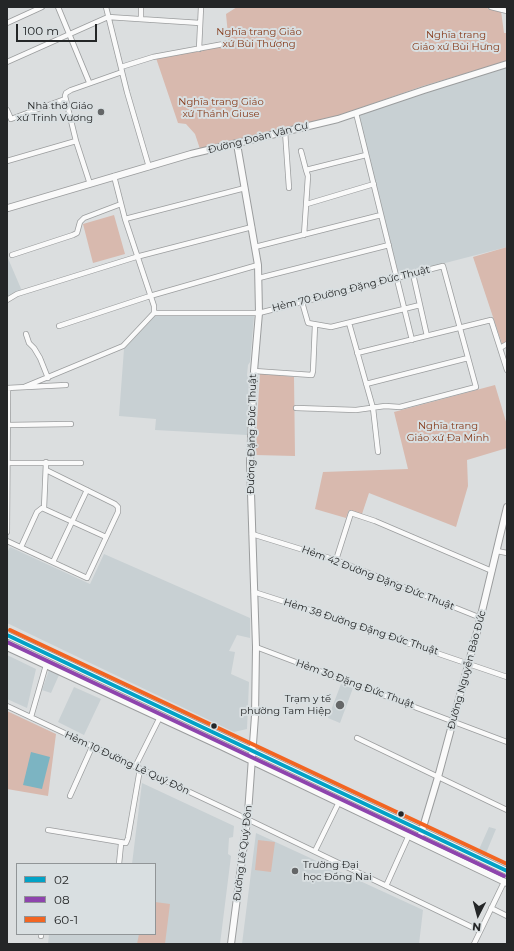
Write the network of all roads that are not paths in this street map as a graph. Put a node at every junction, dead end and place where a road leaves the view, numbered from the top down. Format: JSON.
{"nodes":[{"id":1,"x":42,"y":7,"type":"edge"},
{"id":2,"x":58,"y":7,"type":"edge"},
{"id":3,"x":106,"y":7,"type":"edge"},
{"id":4,"x":141,"y":7,"type":"edge"},
{"id":5,"x":201,"y":7,"type":"edge"},
{"id":6,"x":491,"y":7,"type":"edge"},
{"id":7,"x":507,"y":11,"type":"edge"},
{"id":8,"x":108,"y":17,"type":"junction"},
{"id":9,"x":141,"y":18,"type":"junction"},
{"id":10,"x":7,"y":23,"type":"edge"},
{"id":11,"x":200,"y":23,"type":"junction"},
{"id":12,"x":70,"y":35,"type":"junction"},
{"id":13,"x":229,"y":43,"type":"dead end"},
{"id":14,"x":198,"y":49,"type":"junction"},
{"id":15,"x":7,"y":62,"type":"edge"},
{"id":16,"x":507,"y":64,"type":"edge"},
{"id":17,"x":121,"y":69,"type":"junction"},
{"id":18,"x":89,"y":82,"type":"junction"},
{"id":19,"x":65,"y":100,"type":"junction"},
{"id":20,"x":7,"y":110,"type":"edge"},
{"id":21,"x":356,"y":114,"type":"junction"},
{"id":22,"x":286,"y":131,"type":"junction"},
{"id":23,"x":76,"y":141,"type":"junction"},
{"id":24,"x":237,"y":144,"type":"junction"},
{"id":25,"x":301,"y":151,"type":"dead end"},
{"id":26,"x":366,"y":155,"type":"junction"},
{"id":27,"x":7,"y":161,"type":"edge"},
{"id":28,"x":149,"y":167,"type":"junction"},
{"id":29,"x":306,"y":170,"type":"junction"},
{"id":30,"x":114,"y":176,"type":"junction"},
{"id":31,"x":90,"y":184,"type":"junction"},
{"id":32,"x":374,"y":184,"type":"junction"},
{"id":33,"x":245,"y":188,"type":"junction"},
{"id":34,"x":289,"y":188,"type":"dead end"},
{"id":35,"x":121,"y":204,"type":"junction"},
{"id":36,"x":307,"y":204,"type":"junction"},
{"id":37,"x":8,"y":208,"type":"dead end"},
{"id":38,"x":381,"y":215,"type":"junction"},
{"id":39,"x":125,"y":219,"type":"junction"},
{"id":40,"x":252,"y":227,"type":"junction"},
{"id":41,"x":304,"y":235,"type":"junction"},
{"id":42,"x":389,"y":246,"type":"junction"},
{"id":43,"x":255,"y":247,"type":"junction"},
{"id":44,"x":12,"y":255,"type":"dead end"},
{"id":45,"x":136,"y":257,"type":"junction"},
{"id":46,"x":258,"y":265,"type":"junction"},
{"id":47,"x":413,"y":274,"type":"junction"},
{"id":48,"x":259,"y":278,"type":"junction"},
{"id":49,"x":397,"y":278,"type":"junction"},
{"id":50,"x":150,"y":296,"type":"junction"},
{"id":51,"x":7,"y":300,"type":"edge"},
{"id":52,"x":302,"y":302,"type":"junction"},
{"id":53,"x":420,"y":304,"type":"junction"},
{"id":54,"x":405,"y":309,"type":"junction"},
{"id":55,"x":154,"y":313,"type":"junction"},
{"id":56,"x":259,"y":313,"type":"junction"},
{"id":57,"x":349,"y":324,"type":"junction"},
{"id":58,"x":315,"y":325,"type":"junction"},
{"id":59,"x":59,"y":326,"type":"dead end"},
{"id":60,"x":460,"y":328,"type":"junction"},
{"id":61,"x":26,"y":334,"type":"dead end"},
{"id":62,"x":428,"y":336,"type":"junction"},
{"id":63,"x":412,"y":340,"type":"junction"},
{"id":64,"x":507,"y":344,"type":"edge"},
{"id":65,"x":500,"y":348,"type":"junction"},
{"id":66,"x":357,"y":353,"type":"junction"},
{"id":67,"x":468,"y":358,"type":"junction"},
{"id":68,"x":254,"y":370,"type":"junction"},
{"id":69,"x":507,"y":370,"type":"edge"},
{"id":70,"x":48,"y":378,"type":"junction"},
{"id":71,"x":366,"y":384,"type":"junction"},
{"id":72,"x":66,"y":385,"type":"dead end"},
{"id":73,"x":24,"y":387,"type":"junction"},
{"id":74,"x":7,"y":388,"type":"edge"},
{"id":75,"x":296,"y":408,"type":"dead end"},
{"id":76,"x":372,"y":408,"type":"junction"},
{"id":77,"x":71,"y":424,"type":"dead end"},
{"id":78,"x":8,"y":425,"type":"edge"},
{"id":79,"x":378,"y":452,"type":"dead end"},
{"id":80,"x":46,"y":462,"type":"junction"},
{"id":81,"x":8,"y":463,"type":"edge"},
{"id":82,"x":81,"y":463,"type":"dead end"},
{"id":83,"x":46,"y":470,"type":"junction"},
{"id":84,"x":87,"y":490,"type":"junction"},
{"id":85,"x":8,"y":501,"type":"edge"},
{"id":86,"x":507,"y":507,"type":"edge"},
{"id":87,"x":44,"y":508,"type":"junction"},
{"id":88,"x":72,"y":521,"type":"junction"},
{"id":89,"x":7,"y":532,"type":"edge"},
{"id":90,"x":252,"y":534,"type":"junction"},
{"id":91,"x":106,"y":537,"type":"junction"},
{"id":92,"x":7,"y":541,"type":"edge"},
{"id":93,"x":21,"y":547,"type":"junction"},
{"id":94,"x":497,"y":551,"type":"junction"},
{"id":95,"x":507,"y":553,"type":"edge"},
{"id":96,"x":336,"y":560,"type":"junction"},
{"id":97,"x":53,"y":562,"type":"junction"},
{"id":98,"x":492,"y":571,"type":"junction"},
{"id":99,"x":254,"y":592,"type":"junction"},
{"id":100,"x":481,"y":618,"type":"junction"},
{"id":101,"x":7,"y":636,"type":"edge"},
{"id":102,"x":7,"y":647,"type":"edge"},
{"id":103,"x":256,"y":647,"type":"junction"},
{"id":104,"x":469,"y":664,"type":"junction"},
{"id":105,"x":46,"y":665,"type":"junction"},
{"id":106,"x":507,"y":677,"type":"edge"},
{"id":107,"x":7,"y":706,"type":"edge"},
{"id":108,"x":32,"y":717,"type":"junction"},
{"id":109,"x":160,"y":717,"type":"junction"},
{"id":110,"x":453,"y":721,"type":"junction"},
{"id":111,"x":357,"y":738,"type":"dead end"},
{"id":112,"x":507,"y":742,"type":"edge"},
{"id":113,"x":92,"y":747,"type":"junction"},
{"id":114,"x":252,"y":751,"type":"junction"},
{"id":115,"x":253,"y":761,"type":"junction"},
{"id":116,"x":137,"y":768,"type":"junction"},
{"id":117,"x":438,"y":777,"type":"junction"},
{"id":118,"x":70,"y":796,"type":"dead end"},
{"id":119,"x":339,"y":802,"type":"junction"},
{"id":120,"x":507,"y":810,"type":"edge"},
{"id":121,"x":247,"y":818,"type":"junction"},
{"id":122,"x":48,"y":830,"type":"dead end"},
{"id":123,"x":422,"y":832,"type":"junction"},
{"id":124,"x":409,"y":835,"type":"junction"},
{"id":125,"x":419,"y":840,"type":"junction"},
{"id":126,"x":121,"y":844,"type":"junction"},
{"id":127,"x":315,"y":851,"type":"junction"},
{"id":128,"x":119,"y":863,"type":"edge"},
{"id":129,"x":507,"y":871,"type":"edge"},
{"id":130,"x":506,"y":882,"type":"edge"},
{"id":131,"x":386,"y":886,"type":"junction"},
{"id":132,"x":491,"y":908,"type":"junction"},
{"id":133,"x":507,"y":916,"type":"edge"},
{"id":134,"x":480,"y":931,"type":"junction"},
{"id":135,"x":231,"y":944,"type":"edge"},
{"id":136,"x":474,"y":944,"type":"edge"}],
"edges":[{"from":1,"to":10,"type":"street"},
{"from":2,"to":12,"type":"street"},
{"from":3,"to":8,"type":"street"},
{"from":4,"to":9,"type":"street"},
{"from":5,"to":11,"type":"street"},
{"from":6,"to":7,"type":"street"},
{"from":8,"to":9,"type":"street"},
{"from":8,"to":12,"type":"street"},
{"from":8,"to":17,"type":"street"},
{"from":9,"to":11,"type":"street"},
{"from":11,"to":14,"type":"street"},
{"from":12,"to":15,"type":"street"},
{"from":12,"to":18,"type":"street"},
{"from":13,"to":14,"type":"street"},
{"from":14,"to":17,"type":"street"},
{"from":16,"to":21,"type":"street","name":"Đường Đoàn Văn Cự"},
{"from":17,"to":18,"type":"street"},
{"from":17,"to":28,"type":"street"},
{"from":18,"to":19,"type":"street"},
{"from":19,"to":20,"type":"street"},
{"from":19,"to":23,"type":"street"},
{"from":21,"to":22,"type":"street","name":"Đường Đoàn Văn Cự"},
{"from":21,"to":26,"type":"street"},
{"from":22,"to":24,"type":"street","name":"Đường Đoàn Văn Cự"},
{"from":22,"to":34,"type":"street"},
{"from":23,"to":27,"type":"street"},
{"from":23,"to":31,"type":"street"},
{"from":24,"to":28,"type":"street","name":"Đường Đoàn Văn Cự"},
{"from":24,"to":33,"type":"street","name":"Đường Đặng Đức Thuật"},
{"from":25,"to":29,"type":"street"},
{"from":26,"to":29,"type":"street"},
{"from":26,"to":32,"type":"street"},
{"from":28,"to":30,"type":"street","name":"Đường Đoàn Văn Cự"},
{"from":29,"to":36,"type":"street"},
{"from":30,"to":31,"type":"street","name":"Đường Đoàn Văn Cự"},
{"from":30,"to":35,"type":"street"},
{"from":31,"to":37,"type":"street","name":"Đường Đoàn Văn Cự"},
{"from":32,"to":36,"type":"street"},
{"from":32,"to":38,"type":"street"},
{"from":33,"to":39,"type":"street"},
{"from":33,"to":40,"type":"street","name":"Đường Đặng Đức Thuật"},
{"from":35,"to":39,"type":"street"},
{"from":35,"to":44,"type":"street"},
{"from":36,"to":41,"type":"street"},
{"from":38,"to":41,"type":"street"},
{"from":38,"to":42,"type":"street"},
{"from":39,"to":45,"type":"street"},
{"from":40,"to":43,"type":"street","name":"Đường Đặng Đức Thuật"},
{"from":40,"to":45,"type":"street"},
{"from":41,"to":43,"type":"street"},
{"from":42,"to":48,"type":"street"},
{"from":42,"to":49,"type":"street"},
{"from":43,"to":46,"type":"street","name":"Đường Đặng Đức Thuật"},
{"from":45,"to":50,"type":"street"},
{"from":45,"to":51,"type":"street"},
{"from":46,"to":48,"type":"street","name":"Đường Đặng Đức Thuật"},
{"from":46,"to":50,"type":"street"},
{"from":47,"to":49,"type":"street","name":"Hẻm 70 Đường Đặng Đức Thuật"},
{"from":47,"to":53,"type":"street"},
{"from":47,"to":60,"type":"street","name":"Hẻm 70 Đường Đặng Đức Thuật"},
{"from":48,"to":56,"type":"street","name":"Đường Đặng Đức Thuật"},
{"from":49,"to":52,"type":"street","name":"Hẻm 70 Đường Đặng Đức Thuật"},
{"from":49,"to":54,"type":"street"},
{"from":50,"to":55,"type":"street"},
{"from":50,"to":59,"type":"street"},
{"from":52,"to":56,"type":"street","name":"Hẻm 70 Đường Đặng Đức Thuật"},
{"from":52,"to":58,"type":"street"},
{"from":53,"to":54,"type":"street"},
{"from":53,"to":62,"type":"street"},
{"from":54,"to":57,"type":"street"},
{"from":54,"to":63,"type":"street"},
{"from":55,"to":56,"type":"street","name":"Hẻm 70 Đường Đặng Đức Thuật"},
{"from":55,"to":70,"type":"street"},
{"from":56,"to":68,"type":"street","name":"Đường Đặng Đức Thuật"},
{"from":57,"to":58,"type":"street"},
{"from":57,"to":66,"type":"street"},
{"from":58,"to":68,"type":"street"},
{"from":60,"to":62,"type":"street"},
{"from":60,"to":65,"type":"street"},
{"from":60,"to":67,"type":"street"},
{"from":61,"to":70,"type":"street"},
{"from":62,"to":63,"type":"street"},
{"from":63,"to":66,"type":"street"},
{"from":64,"to":65,"type":"street"},
{"from":65,"to":69,"type":"street"},
{"from":66,"to":71,"type":"street"},
{"from":67,"to":71,"type":"street"},
{"from":67,"to":76,"type":"street"},
{"from":68,"to":90,"type":"street","name":"Đường Đặng Đức Thuật"},
{"from":70,"to":73,"type":"street"},
{"from":71,"to":76,"type":"street"},
{"from":72,"to":73,"type":"street"},
{"from":73,"to":74,"type":"street"},
{"from":74,"to":78,"type":"street"},
{"from":75,"to":76,"type":"street"},
{"from":76,"to":79,"type":"street"},
{"from":77,"to":78,"type":"street"},
{"from":78,"to":81,"type":"street"},
{"from":80,"to":81,"type":"street"},
{"from":80,"to":82,"type":"street"},
{"from":80,"to":83,"type":"street"},
{"from":81,"to":85,"type":"street"},
{"from":83,"to":84,"type":"street"},
{"from":83,"to":87,"type":"street"},
{"from":84,"to":88,"type":"street"},
{"from":84,"to":91,"type":"street"},
{"from":85,"to":89,"type":"street"},
{"from":86,"to":94,"type":"street","name":"Đường Nguyễn Bảo Đức"},
{"from":87,"to":88,"type":"street"},
{"from":87,"to":93,"type":"street"},
{"from":88,"to":91,"type":"street"},
{"from":88,"to":97,"type":"street"},
{"from":90,"to":96,"type":"street","name":"Hẻm 42 Đường Đặng Đức Thuật"},
{"from":90,"to":99,"type":"street","name":"Đường Đặng Đức Thuật"},
{"from":91,"to":97,"type":"street"},
{"from":92,"to":93,"type":"street"},
{"from":93,"to":97,"type":"street"},
{"from":94,"to":95,"type":"street"},
{"from":94,"to":98,"type":"street","name":"Đường Nguyễn Bảo Đức"},
{"from":96,"to":98,"type":"street"},
{"from":96,"to":100,"type":"street","name":"Hẻm 42 Đường Đặng Đức Thuật"},
{"from":98,"to":100,"type":"street","name":"Đường Nguyễn Bảo Đức"},
{"from":99,"to":103,"type":"street","name":"Đường Đặng Đức Thuật"},
{"from":99,"to":104,"type":"street","name":"Hẻm 38 Đường Đặng Đức Thuật"},
{"from":100,"to":104,"type":"street","name":"Đường Nguyễn Bảo Đức"},
{"from":101,"to":114,"type":"street"},
{"from":102,"to":105,"type":"street"},
{"from":103,"to":110,"type":"street","name":"Hẻm 30 Đặng Đức Thuật"},
{"from":103,"to":114,"type":"street","name":"Đường Đặng Đức Thuật"},
{"from":104,"to":106,"type":"street","name":"Hẻm 38 Đường Đặng Đức Thuật"},
{"from":104,"to":110,"type":"street","name":"Đường Nguyễn Bảo Đức"},
{"from":105,"to":108,"type":"street"},
{"from":105,"to":109,"type":"street"},
{"from":107,"to":108,"type":"street","name":"Hẻm 10 Đường Lê Quý Đôn"},
{"from":108,"to":113,"type":"street","name":"Hẻm 10 Đường Lê Quý Đôn"},
{"from":109,"to":115,"type":"street"},
{"from":109,"to":116,"type":"street"},
{"from":110,"to":112,"type":"street","name":"Hẻm 30 Đặng Đức Thuật"},
{"from":110,"to":117,"type":"street","name":"Đường Nguyễn Bảo Đức"},
{"from":111,"to":117,"type":"street"},
{"from":113,"to":116,"type":"street","name":"Hẻm 10 Đường Lê Quý Đôn"},
{"from":113,"to":118,"type":"street"},
{"from":114,"to":115,"type":"street","name":"Đường Lê Quý Đôn"},
{"from":114,"to":123,"type":"street"},
{"from":115,"to":119,"type":"street"},
{"from":115,"to":121,"type":"street","name":"Đường Lê Quý Đôn"},
{"from":116,"to":121,"type":"street","name":"Hẻm 10 Đường Lê Quý Đôn"},
{"from":116,"to":126,"type":"street"},
{"from":117,"to":120,"type":"street"},
{"from":117,"to":123,"type":"street","name":"Đường Nguyễn Bảo Đức"},
{"from":119,"to":124,"type":"street"},
{"from":119,"to":127,"type":"street"},
{"from":121,"to":127,"type":"street","name":"Hẻm 10 Đường Lê Quý Đôn"},
{"from":121,"to":135,"type":"street","name":"Đường Lê Quý Đôn"},
{"from":122,"to":126,"type":"street"},
{"from":123,"to":125,"type":"street","name":"Đường Nguyễn Bảo Đức"},
{"from":123,"to":129,"type":"street"},
{"from":124,"to":125,"type":"street"},
{"from":124,"to":131,"type":"street"},
{"from":125,"to":130,"type":"street"},
{"from":126,"to":128,"type":"street"},
{"from":127,"to":131,"type":"street","name":"Hẻm 10 Đường Lê Quý Đôn"},
{"from":130,"to":132,"type":"street"},
{"from":131,"to":134,"type":"street","name":"Hẻm 10 Đường Lê Quý Đôn"},
{"from":132,"to":133,"type":"street"},
{"from":132,"to":134,"type":"street"},
{"from":134,"to":136,"type":"street"}]}
